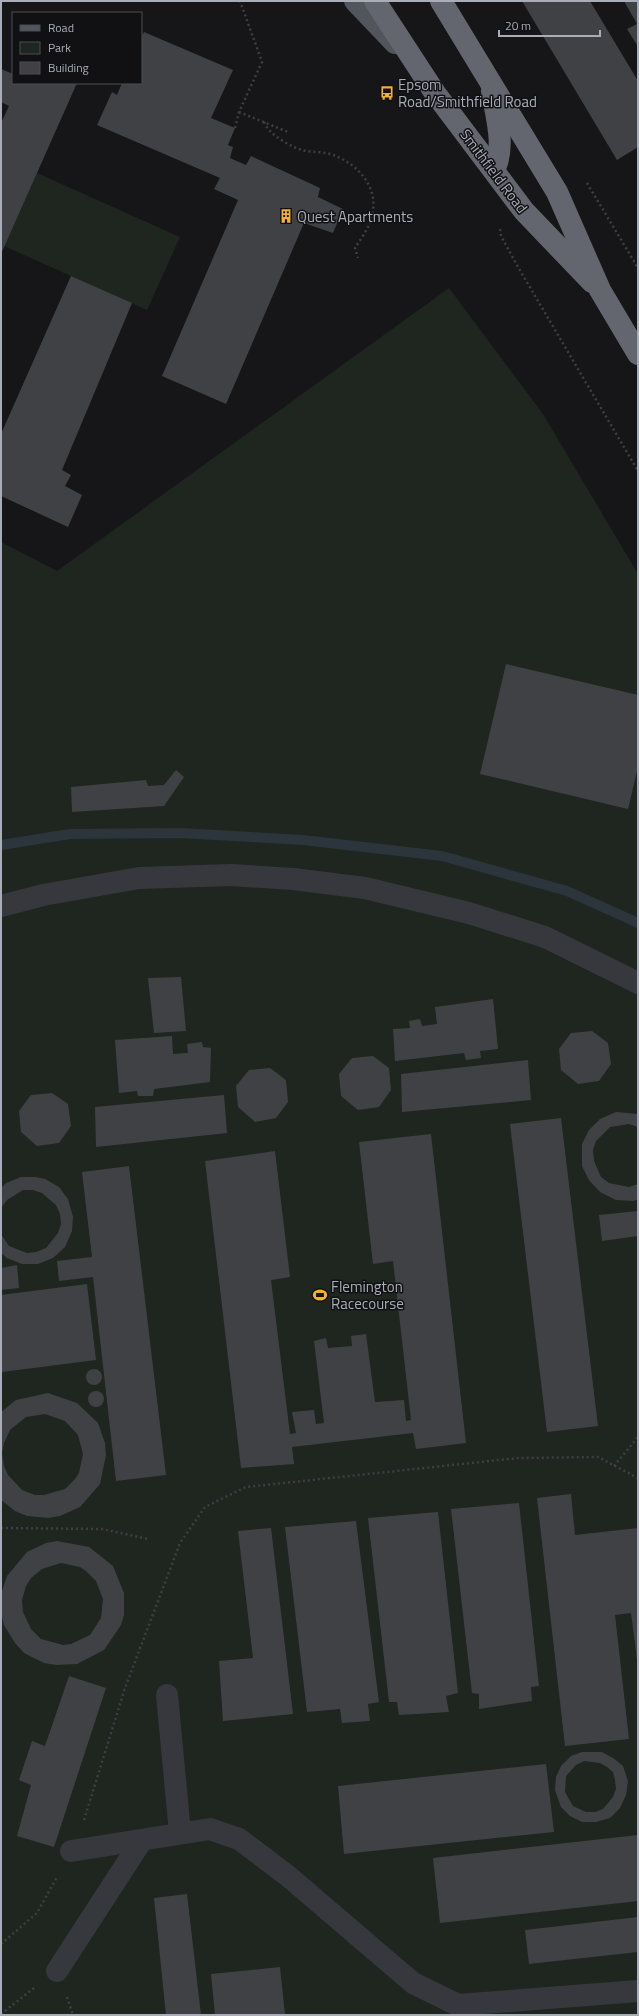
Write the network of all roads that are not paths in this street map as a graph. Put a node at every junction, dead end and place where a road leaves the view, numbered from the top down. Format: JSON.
{"nodes":[{"id":1,"x":356,"y":1,"type":"edge"},
{"id":2,"x":375,"y":1,"type":"edge"},
{"id":3,"x":441,"y":1,"type":"edge"},
{"id":4,"x":416,"y":64,"type":"junction"},
{"id":5,"x":490,"y":80,"type":"junction"},
{"id":6,"x":494,"y":170,"type":"junction"},
{"id":7,"x":600,"y":290,"type":"junction"},
{"id":8,"x":638,"y":354,"type":"edge"},
{"id":9,"x":1,"y":906,"type":"edge"},
{"id":10,"x":638,"y":983,"type":"edge"},
{"id":11,"x":167,"y":1695,"type":"dead end"},
{"id":12,"x":180,"y":1833,"type":"junction"},
{"id":13,"x":142,"y":1840,"type":"junction"},
{"id":14,"x":71,"y":1851,"type":"road end"},
{"id":15,"x":57,"y":1971,"type":"road end"},
{"id":16,"x":638,"y":1992,"type":"edge"}],
"edges":[{"from":1,"to":4,"type":"main road"},
{"from":2,"to":4,"type":"highway","name":"Smithfield Road"},
{"from":3,"to":5,"type":"highway","name":"Smithfield Road"},
{"from":4,"to":6,"type":"highway","name":"Smithfield Road"},
{"from":5,"to":6,"type":"highway"},
{"from":5,"to":7,"type":"highway","name":"Smithfield Road"},
{"from":6,"to":7,"type":"highway","name":"Smithfield Road"},
{"from":7,"to":8,"type":"highway","name":"Smithfield Road"},
{"from":9,"to":10,"type":"lane"},
{"from":11,"to":12,"type":"lane"},
{"from":12,"to":13,"type":"lane"},
{"from":12,"to":16,"type":"lane"},
{"from":13,"to":14,"type":"lane"},
{"from":13,"to":15,"type":"lane"}]}
